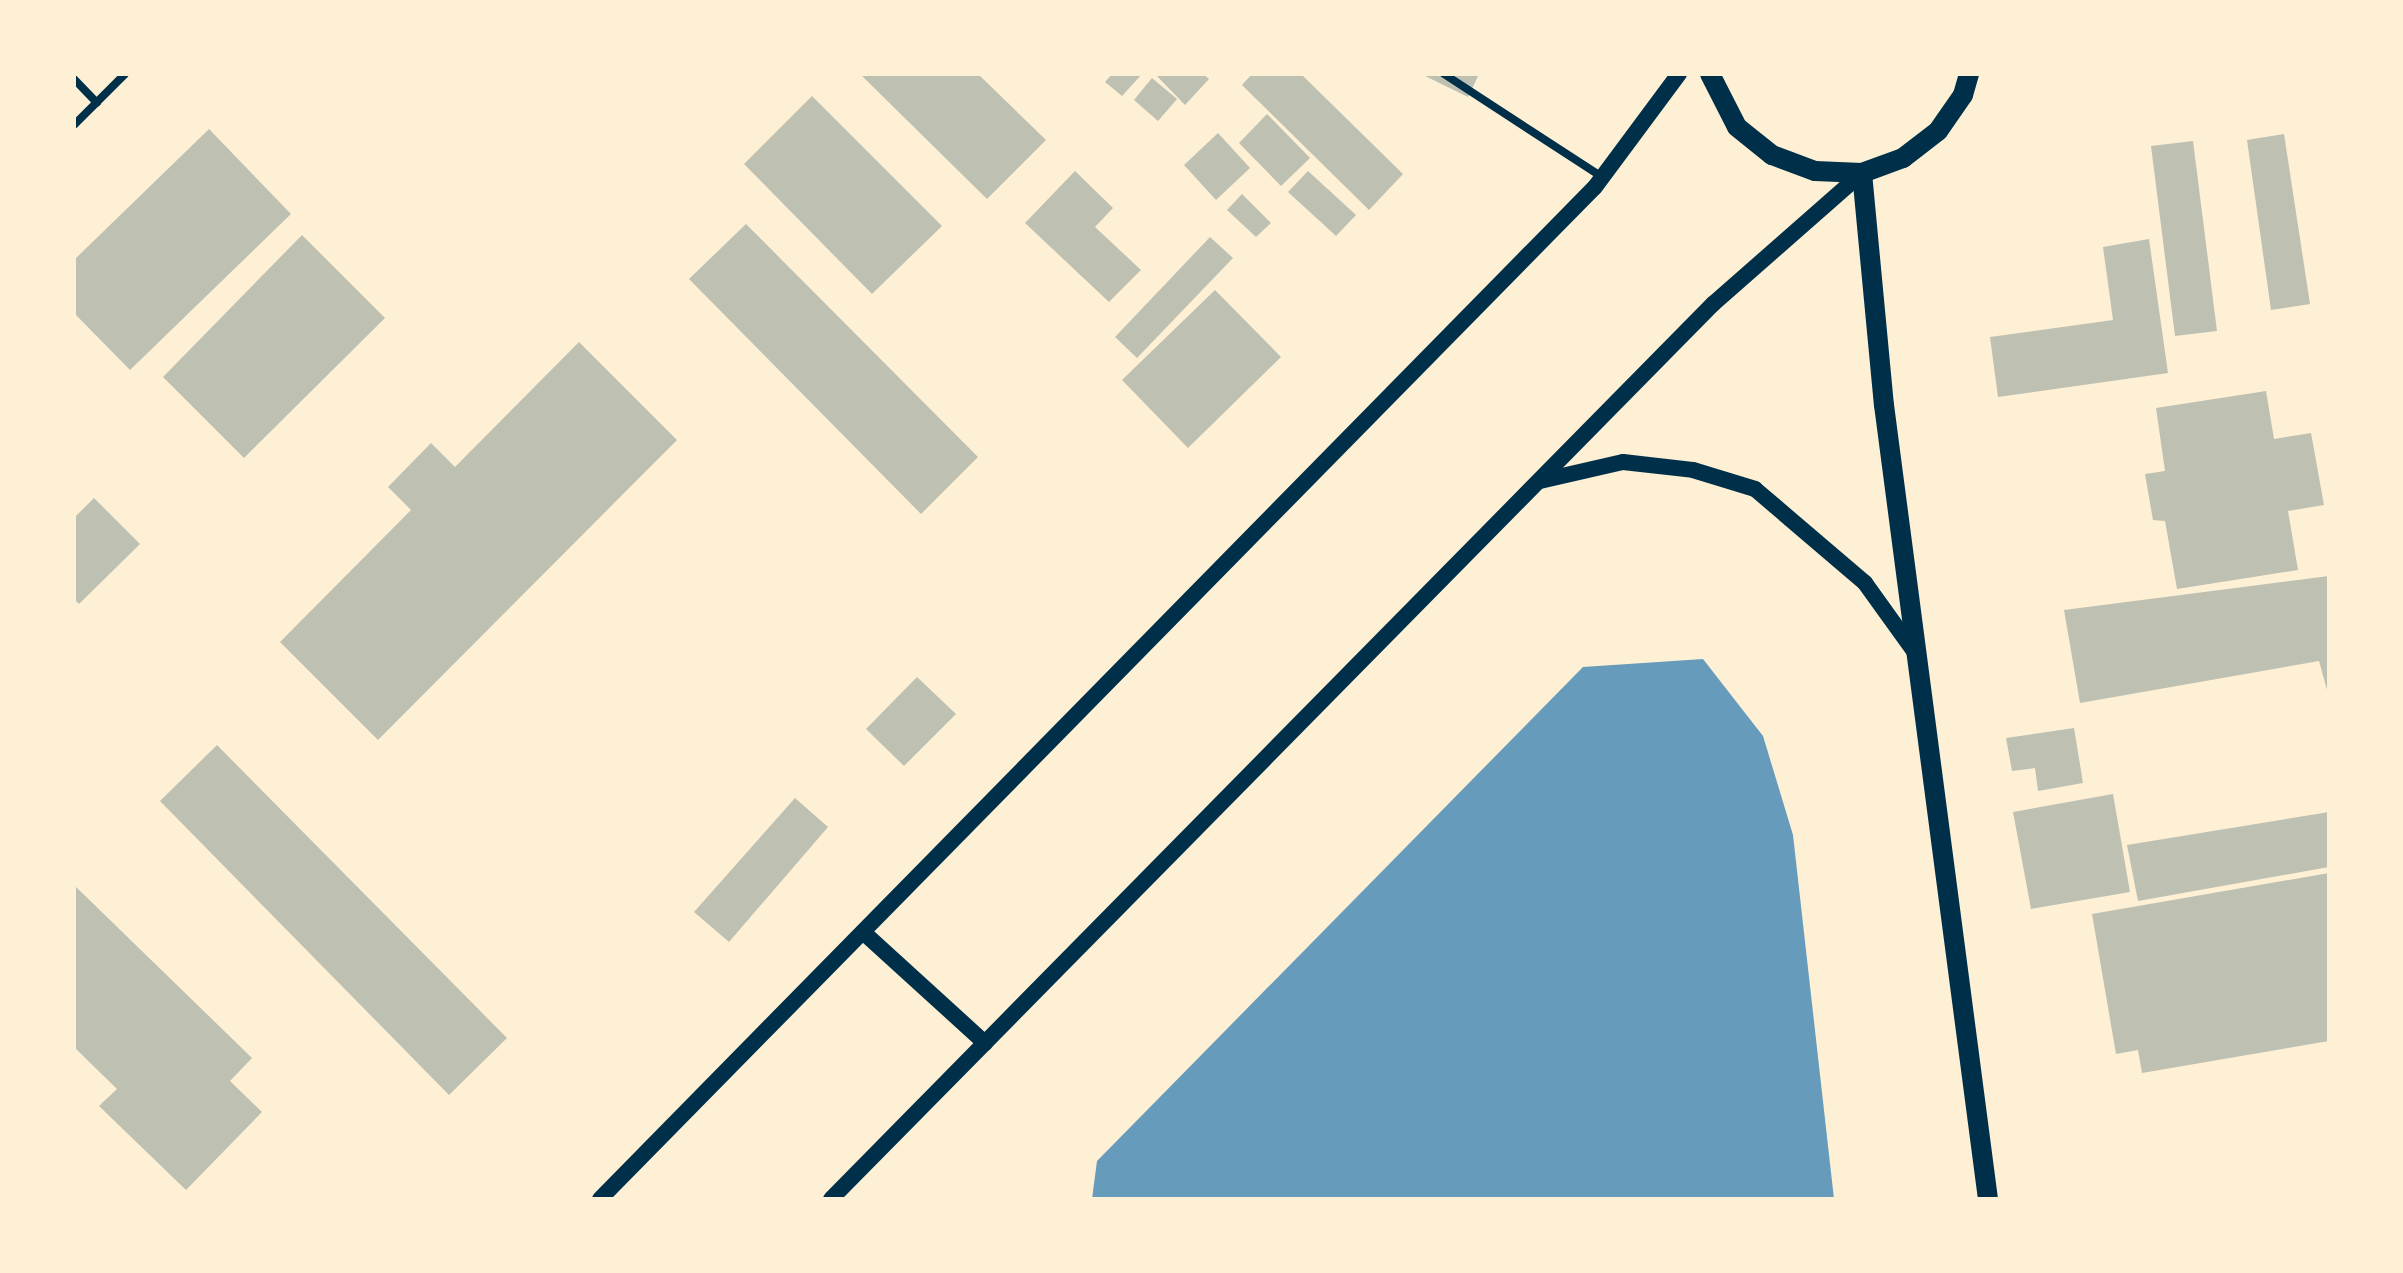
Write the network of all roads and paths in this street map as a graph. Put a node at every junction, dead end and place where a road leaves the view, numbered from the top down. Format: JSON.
{"nodes":[{"id":1,"x":125,"y":74,"type":"edge"},
{"id":2,"x":1444,"y":74,"type":"edge"},
{"id":3,"x":1679,"y":74,"type":"edge"},
{"id":4,"x":1710,"y":74,"type":"edge"},
{"id":5,"x":1969,"y":74,"type":"edge"},
{"id":6,"x":74,"y":79,"type":"edge"},
{"id":7,"x":97,"y":103,"type":"junction"},
{"id":8,"x":74,"y":125,"type":"edge"},
{"id":9,"x":1862,"y":173,"type":"junction"},
{"id":10,"x":1602,"y":177,"type":"junction"},
{"id":11,"x":1538,"y":481,"type":"junction"},
{"id":12,"x":1916,"y":654,"type":"junction"},
{"id":13,"x":863,"y":932,"type":"junction"},
{"id":14,"x":985,"y":1043,"type":"junction"},
{"id":15,"x":600,"y":1199,"type":"edge"},
{"id":16,"x":831,"y":1199,"type":"edge"},
{"id":17,"x":1988,"y":1199,"type":"edge"}],
"edges":[{"from":1,"to":7,"type":"street"},
{"from":2,"to":10,"type":"street"},
{"from":3,"to":10,"type":"main road"},
{"from":4,"to":9,"type":"main road"},
{"from":5,"to":9,"type":"main road"},
{"from":6,"to":7,"type":"street"},
{"from":7,"to":8,"type":"street"},
{"from":9,"to":11,"type":"main road"},
{"from":9,"to":12,"type":"main road"},
{"from":10,"to":13,"type":"main road"},
{"from":11,"to":12,"type":"main road"},
{"from":11,"to":14,"type":"main road"},
{"from":12,"to":17,"type":"main road"},
{"from":13,"to":14,"type":"main road"},
{"from":13,"to":15,"type":"main road"},
{"from":14,"to":16,"type":"main road"}]}
